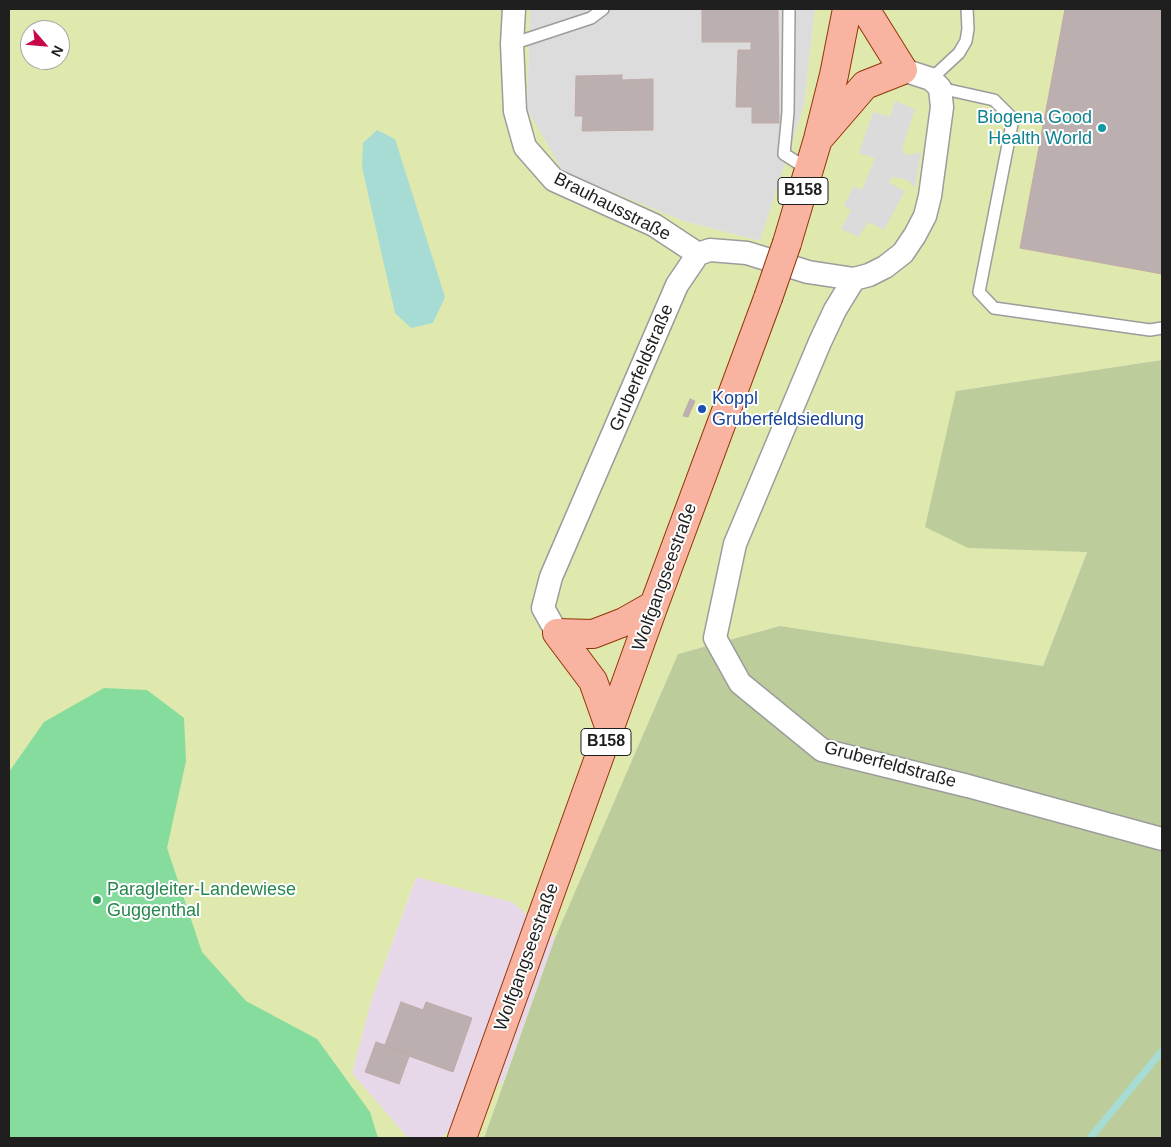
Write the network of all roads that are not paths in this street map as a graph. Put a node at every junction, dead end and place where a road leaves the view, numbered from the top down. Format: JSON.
{"nodes":[{"id":1,"x":514,"y":9,"type":"edge"},
{"id":2,"x":603,"y":9,"type":"edge"},
{"id":3,"x":789,"y":9,"type":"edge"},
{"id":4,"x":847,"y":9,"type":"edge"},
{"id":5,"x":865,"y":9,"type":"edge"},
{"id":6,"x":967,"y":9,"type":"edge"},
{"id":7,"x":512,"y":44,"type":"junction"},
{"id":8,"x":903,"y":70,"type":"junction"},
{"id":9,"x":935,"y":84,"type":"junction"},
{"id":10,"x":818,"y":139,"type":"junction"},
{"id":11,"x":809,"y":170,"type":"junction"},
{"id":12,"x":698,"y":254,"type":"junction"},
{"id":13,"x":854,"y":279,"type":"junction"},
{"id":14,"x":1162,"y":328,"type":"edge"},
{"id":15,"x":654,"y":605,"type":"junction"},
{"id":16,"x":557,"y":633,"type":"junction"},
{"id":17,"x":610,"y":729,"type":"junction"},
{"id":18,"x":1162,"y":839,"type":"edge"},
{"id":19,"x":462,"y":1138,"type":"edge"}],
"edges":[{"from":1,"to":7,"type":"street","name":"Brauhausstraße"},
{"from":2,"to":7,"type":"lane"},
{"from":3,"to":11,"type":"lane"},
{"from":4,"to":10,"type":"main road","name":"Wolfgangseestraße","number":"B158"},
{"from":5,"to":8,"type":"main road"},
{"from":6,"to":9,"type":"lane"},
{"from":7,"to":12,"type":"street","name":"Brauhausstraße"},
{"from":8,"to":9,"type":"street"},
{"from":8,"to":10,"type":"main road"},
{"from":9,"to":13,"type":"street"},
{"from":9,"to":14,"type":"lane"},
{"from":10,"to":11,"type":"main road","name":"Wolfgangseestraße","number":"B158"},
{"from":11,"to":15,"type":"main road","name":"Wolfgangseestraße","number":"B158","bridge":true},
{"from":12,"to":13,"type":"street"},
{"from":12,"to":16,"type":"street","name":"Gruberfeldstraße"},
{"from":13,"to":18,"type":"street","name":"Gruberfeldstraße"},
{"from":15,"to":16,"type":"main road"},
{"from":15,"to":17,"type":"main road","name":"Wolfgangseestraße","number":"B158"},
{"from":16,"to":17,"type":"main road"},
{"from":17,"to":19,"type":"main road","name":"Wolfgangseestraße","number":"B158"}]}
